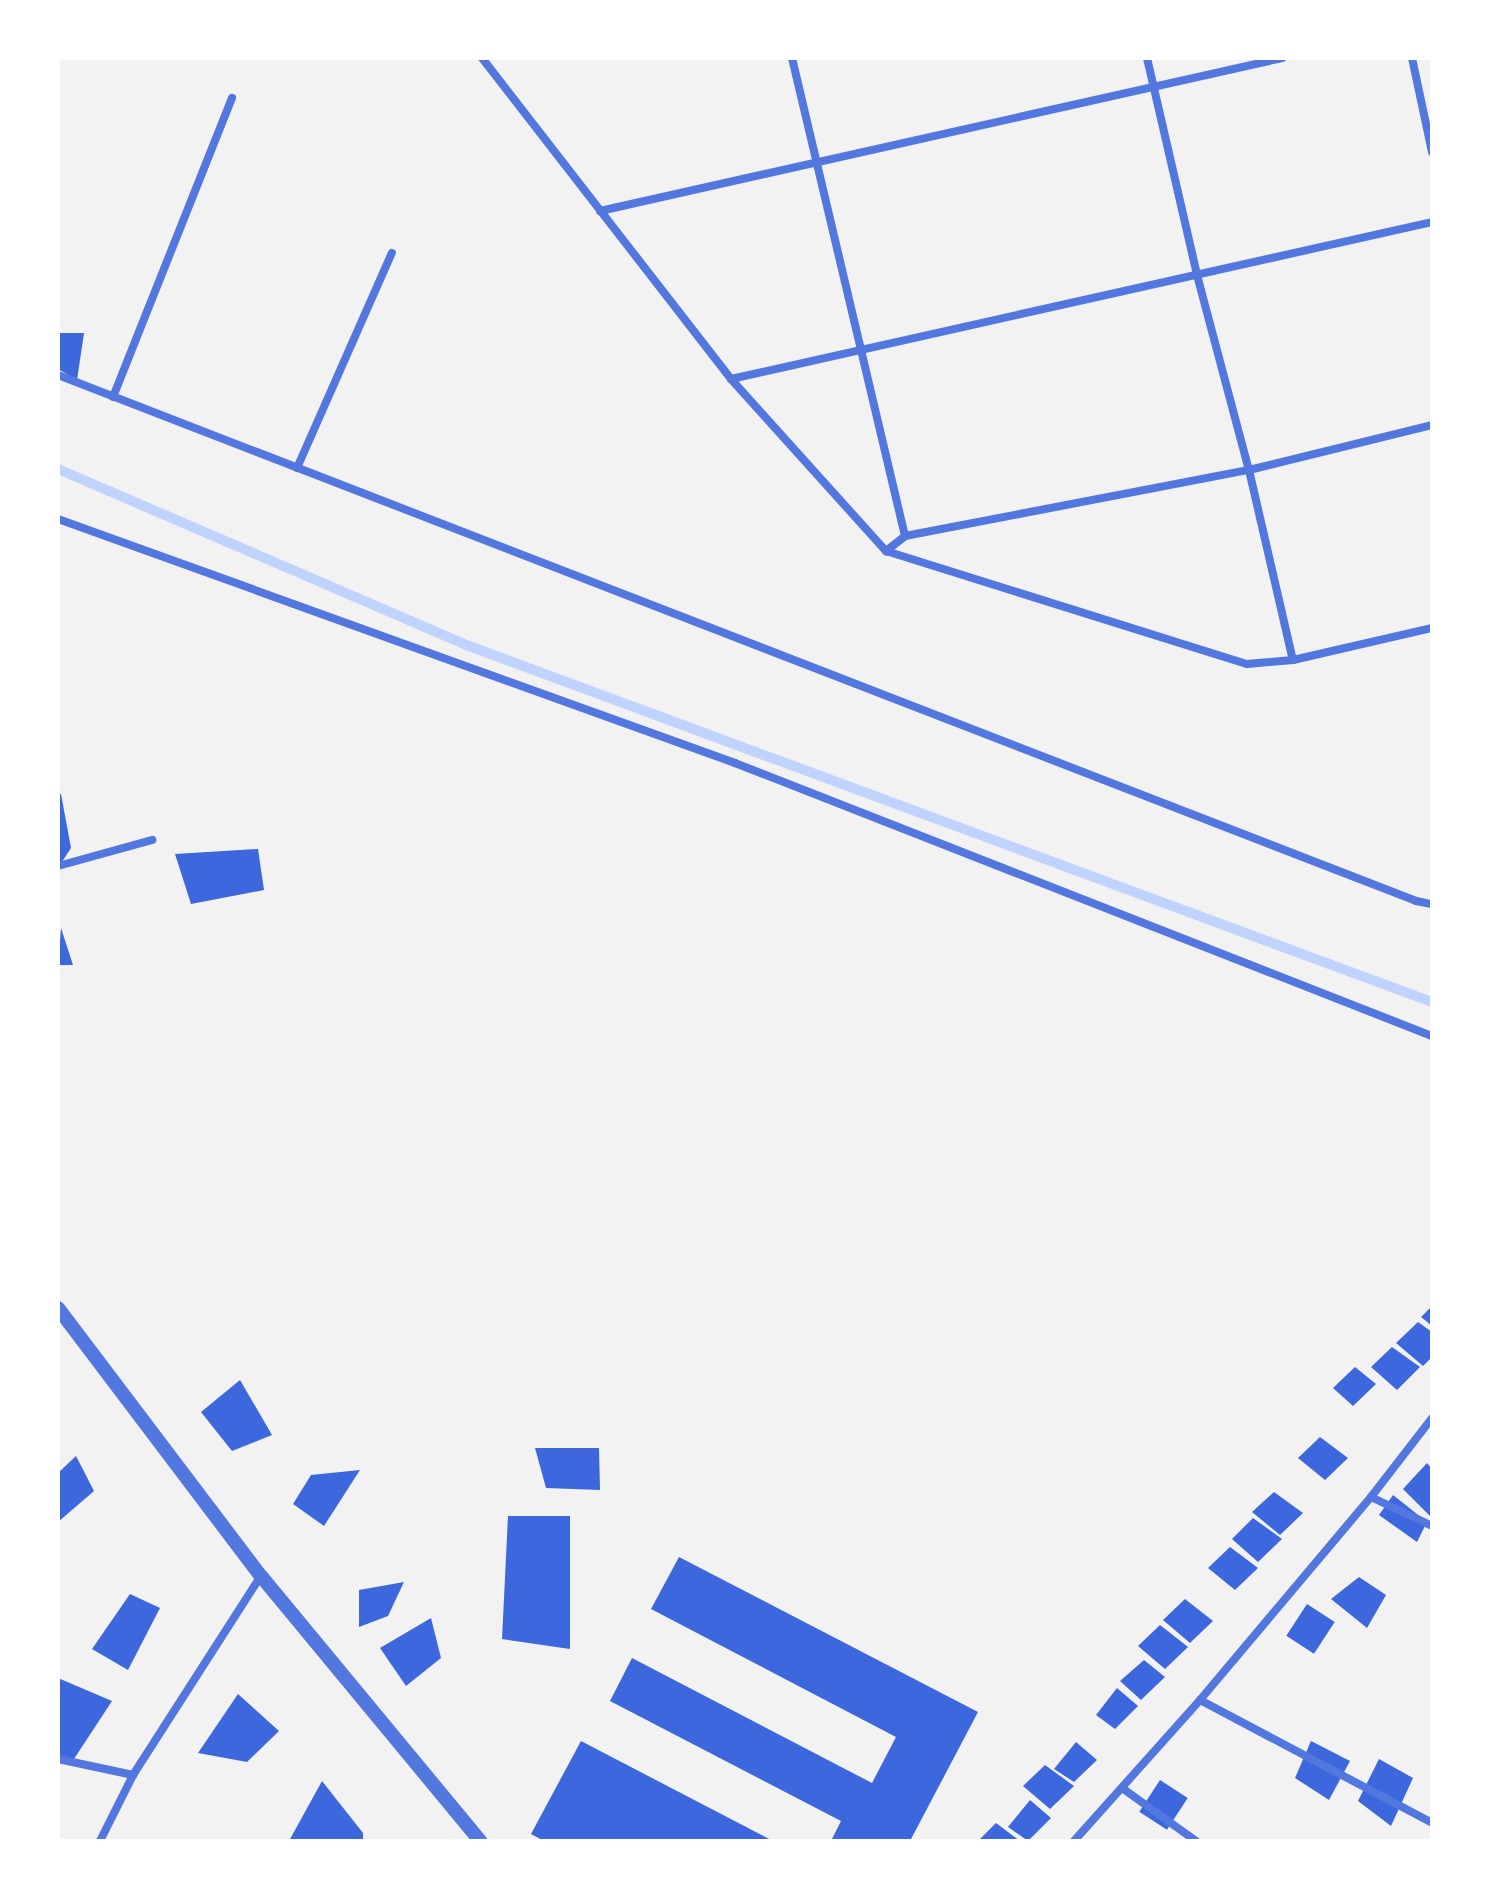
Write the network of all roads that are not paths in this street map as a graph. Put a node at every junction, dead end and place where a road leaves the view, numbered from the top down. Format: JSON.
{"nodes":[{"id":1,"x":482,"y":58,"type":"edge"},
{"id":2,"x":792,"y":58,"type":"edge"},
{"id":3,"x":1147,"y":58,"type":"edge"},
{"id":4,"x":1282,"y":58,"type":"edge"},
{"id":5,"x":1412,"y":58,"type":"edge"},
{"id":6,"x":1154,"y":87,"type":"junction"},
{"id":7,"x":232,"y":98,"type":"dead end"},
{"id":8,"x":1432,"y":152,"type":"edge"},
{"id":9,"x":816,"y":163,"type":"junction"},
{"id":10,"x":600,"y":211,"type":"junction"},
{"id":11,"x":1432,"y":222,"type":"edge"},
{"id":12,"x":392,"y":253,"type":"dead end"},
{"id":13,"x":1197,"y":275,"type":"junction"},
{"id":14,"x":861,"y":350,"type":"junction"},
{"id":15,"x":58,"y":375,"type":"edge"},
{"id":16,"x":731,"y":379,"type":"junction"},
{"id":17,"x":113,"y":397,"type":"junction"},
{"id":18,"x":1432,"y":425,"type":"edge"},
{"id":19,"x":297,"y":468,"type":"junction"},
{"id":20,"x":1249,"y":470,"type":"junction"},
{"id":21,"x":58,"y":519,"type":"edge"},
{"id":22,"x":905,"y":536,"type":"junction"},
{"id":23,"x":886,"y":551,"type":"junction"},
{"id":24,"x":1432,"y":628,"type":"edge"},
{"id":25,"x":1293,"y":660,"type":"junction"},
{"id":26,"x":152,"y":840,"type":"dead end"},
{"id":27,"x":58,"y":866,"type":"edge"},
{"id":28,"x":1432,"y":904,"type":"edge"},
{"id":29,"x":1432,"y":1036,"type":"edge"},
{"id":30,"x":58,"y":1308,"type":"edge"},
{"id":31,"x":1432,"y":1418,"type":"edge"},
{"id":32,"x":1371,"y":1497,"type":"junction"},
{"id":33,"x":1432,"y":1526,"type":"edge"},
{"id":34,"x":261,"y":1576,"type":"junction"},
{"id":35,"x":1200,"y":1700,"type":"junction"},
{"id":36,"x":58,"y":1759,"type":"edge"},
{"id":37,"x":133,"y":1775,"type":"junction"},
{"id":38,"x":1122,"y":1788,"type":"junction"},
{"id":39,"x":1432,"y":1823,"type":"edge"},
{"id":40,"x":100,"y":1841,"type":"edge"},
{"id":41,"x":480,"y":1841,"type":"edge"},
{"id":42,"x":1074,"y":1841,"type":"edge"},
{"id":43,"x":1196,"y":1841,"type":"edge"}],
"edges":[{"from":1,"to":10,"type":"street"},
{"from":2,"to":9,"type":"street"},
{"from":3,"to":6,"type":"street"},
{"from":4,"to":6,"type":"street"},
{"from":5,"to":8,"type":"street"},
{"from":6,"to":9,"type":"street"},
{"from":6,"to":13,"type":"street"},
{"from":7,"to":17,"type":"street"},
{"from":9,"to":10,"type":"street"},
{"from":9,"to":14,"type":"street"},
{"from":10,"to":16,"type":"street"},
{"from":11,"to":13,"type":"street"},
{"from":12,"to":19,"type":"street"},
{"from":13,"to":14,"type":"street"},
{"from":13,"to":20,"type":"street"},
{"from":14,"to":16,"type":"street"},
{"from":14,"to":22,"type":"street"},
{"from":15,"to":17,"type":"street"},
{"from":16,"to":23,"type":"street"},
{"from":17,"to":19,"type":"street"},
{"from":18,"to":20,"type":"street"},
{"from":19,"to":28,"type":"street"},
{"from":20,"to":22,"type":"street"},
{"from":20,"to":25,"type":"street"},
{"from":21,"to":29,"type":"street"},
{"from":22,"to":23,"type":"street"},
{"from":23,"to":25,"type":"street"},
{"from":24,"to":25,"type":"street"},
{"from":26,"to":27,"type":"street"},
{"from":30,"to":34,"type":"street"},
{"from":31,"to":32,"type":"street"},
{"from":32,"to":33,"type":"street"},
{"from":32,"to":35,"type":"street"},
{"from":34,"to":37,"type":"street"},
{"from":34,"to":41,"type":"street"},
{"from":35,"to":38,"type":"street"},
{"from":35,"to":39,"type":"street"},
{"from":36,"to":37,"type":"street"},
{"from":37,"to":40,"type":"street"},
{"from":38,"to":42,"type":"street"},
{"from":38,"to":43,"type":"street"}]}
